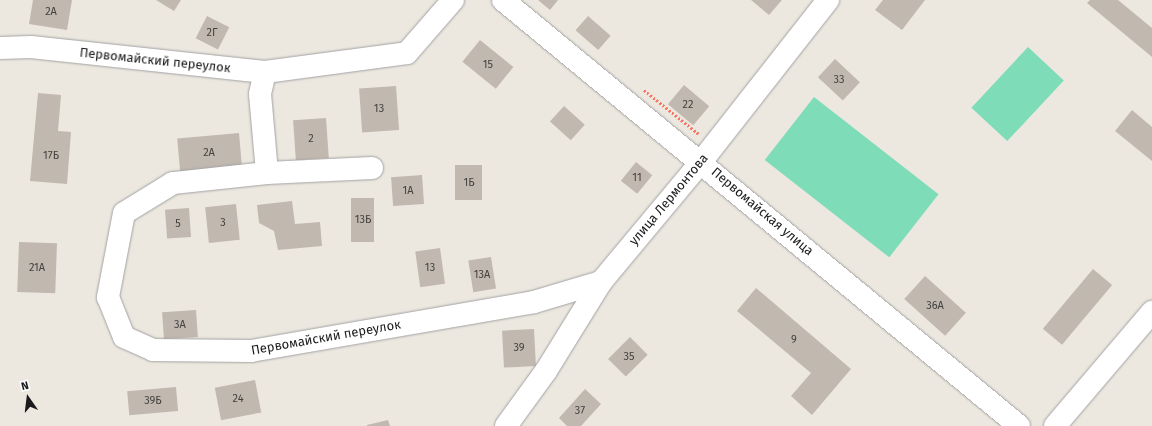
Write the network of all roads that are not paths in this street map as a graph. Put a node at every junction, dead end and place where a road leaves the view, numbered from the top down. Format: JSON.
{"nodes":[{"id":1,"x":453,"y":0,"type":"edge"},
{"id":2,"x":503,"y":0,"type":"edge"},
{"id":3,"x":828,"y":0,"type":"edge"},
{"id":4,"x":0,"y":48,"type":"edge"},
{"id":5,"x":265,"y":72,"type":"junction"},
{"id":6,"x":701,"y":162,"type":"junction"},
{"id":7,"x":372,"y":168,"type":"dead end"},
{"id":8,"x":267,"y":173,"type":"junction"},
{"id":9,"x":601,"y":282,"type":"junction"},
{"id":10,"x":1152,"y":312,"type":"edge"},
{"id":11,"x":506,"y":426,"type":"edge"},
{"id":12,"x":1019,"y":426,"type":"edge"},
{"id":13,"x":1055,"y":426,"type":"edge"}],
"edges":[{"from":1,"to":5,"type":"street","name":"Первомайский переулок"},
{"from":2,"to":6,"type":"street","name":"Первомайская улица"},
{"from":3,"to":6,"type":"street","name":"улица Лермонтова"},
{"from":4,"to":5,"type":"street","name":"Первомайский переулок"},
{"from":5,"to":8,"type":"street"},
{"from":6,"to":9,"type":"street","name":"улица Лермонтова"},
{"from":6,"to":12,"type":"street","name":"Первомайская улица"},
{"from":7,"to":8,"type":"street","name":"Первомайский переулок"},
{"from":8,"to":9,"type":"street","name":"Первомайский переулок"},
{"from":9,"to":11,"type":"street","name":"улица Лермонтова"},
{"from":10,"to":13,"type":"street"}]}
